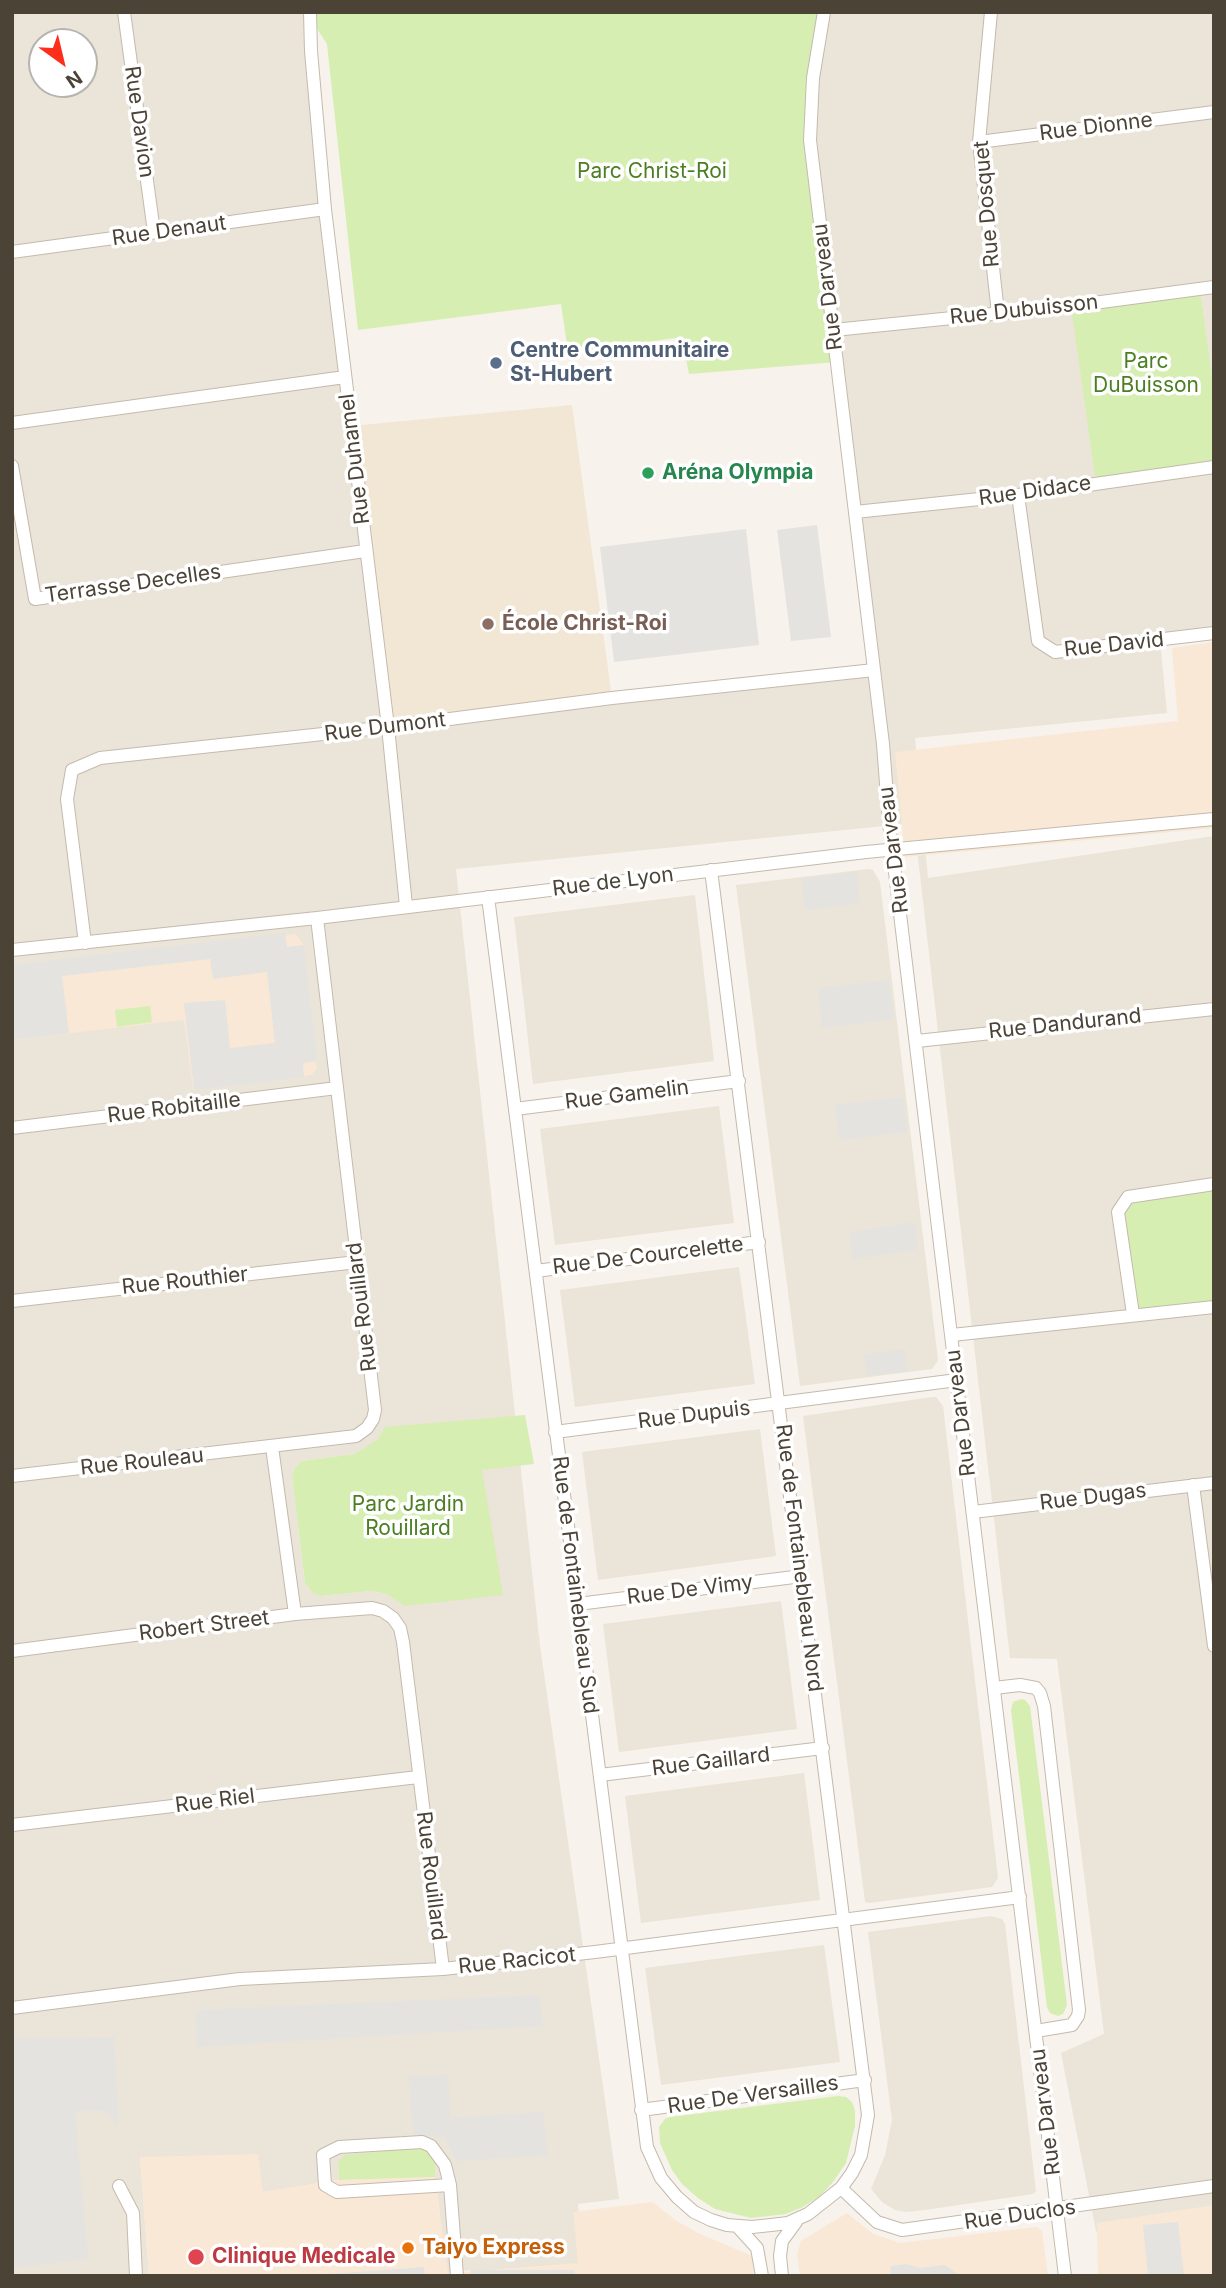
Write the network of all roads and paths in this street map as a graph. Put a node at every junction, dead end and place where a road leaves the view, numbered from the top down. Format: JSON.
{"nodes":[{"id":1,"x":124,"y":12,"type":"edge"},
{"id":2,"x":310,"y":12,"type":"edge"},
{"id":3,"x":824,"y":12,"type":"edge"},
{"id":4,"x":991,"y":12,"type":"edge"},
{"id":5,"x":1214,"y":112,"type":"edge"},
{"id":6,"x":979,"y":142,"type":"junction"},
{"id":7,"x":325,"y":209,"type":"junction"},
{"id":8,"x":154,"y":233,"type":"junction"},
{"id":9,"x":12,"y":252,"type":"edge"},
{"id":10,"x":1214,"y":287,"type":"edge"},
{"id":11,"x":998,"y":313,"type":"junction"},
{"id":12,"x":834,"y":330,"type":"junction"},
{"id":13,"x":345,"y":377,"type":"junction"},
{"id":14,"x":12,"y":423,"type":"edge"},
{"id":15,"x":12,"y":466,"type":"edge"},
{"id":16,"x":1214,"y":467,"type":"edge"},
{"id":17,"x":1018,"y":495,"type":"junction"},
{"id":18,"x":855,"y":512,"type":"junction"},
{"id":19,"x":365,"y":551,"type":"junction"},
{"id":20,"x":1214,"y":633,"type":"edge"},
{"id":21,"x":874,"y":670,"type":"junction"},
{"id":22,"x":388,"y":727,"type":"junction"},
{"id":23,"x":1214,"y":819,"type":"edge"},
{"id":24,"x":892,"y":850,"type":"junction"},
{"id":25,"x":711,"y":870,"type":"junction"},
{"id":26,"x":488,"y":897,"type":"junction"},
{"id":27,"x":407,"y":906,"type":"junction"},
{"id":28,"x":317,"y":918,"type":"junction"},
{"id":29,"x":85,"y":943,"type":"junction"},
{"id":30,"x":12,"y":950,"type":"edge"},
{"id":31,"x":1214,"y":1009,"type":"edge"},
{"id":32,"x":916,"y":1041,"type":"junction"},
{"id":33,"x":739,"y":1081,"type":"junction"},
{"id":34,"x":337,"y":1088,"type":"junction"},
{"id":35,"x":515,"y":1109,"type":"junction"},
{"id":36,"x":12,"y":1128,"type":"edge"},
{"id":37,"x":1214,"y":1184,"type":"edge"},
{"id":38,"x":760,"y":1242,"type":"junction"},
{"id":39,"x":357,"y":1262,"type":"junction"},
{"id":40,"x":536,"y":1270,"type":"junction"},
{"id":41,"x":12,"y":1301,"type":"edge"},
{"id":42,"x":1214,"y":1307,"type":"edge"},
{"id":43,"x":1133,"y":1314,"type":"junction"},
{"id":44,"x":952,"y":1335,"type":"junction"},
{"id":45,"x":957,"y":1380,"type":"junction"},
{"id":46,"x":779,"y":1404,"type":"junction"},
{"id":47,"x":555,"y":1432,"type":"junction"},
{"id":48,"x":272,"y":1447,"type":"junction"},
{"id":49,"x":12,"y":1476,"type":"edge"},
{"id":50,"x":1214,"y":1483,"type":"edge"},
{"id":51,"x":1194,"y":1485,"type":"junction"},
{"id":52,"x":973,"y":1512,"type":"junction"},
{"id":53,"x":802,"y":1576,"type":"junction"},
{"id":54,"x":578,"y":1604,"type":"junction"},
{"id":55,"x":295,"y":1614,"type":"junction"},
{"id":56,"x":393,"y":1618,"type":"joint"},
{"id":57,"x":1214,"y":1646,"type":"edge"},
{"id":58,"x":12,"y":1651,"type":"edge"},
{"id":59,"x":994,"y":1688,"type":"junction"},
{"id":60,"x":823,"y":1748,"type":"junction"},
{"id":61,"x":600,"y":1775,"type":"junction"},
{"id":62,"x":418,"y":1777,"type":"junction"},
{"id":63,"x":12,"y":1825,"type":"edge"},
{"id":64,"x":1020,"y":1897,"type":"junction"},
{"id":65,"x":845,"y":1920,"type":"junction"},
{"id":66,"x":621,"y":1948,"type":"junction"},
{"id":67,"x":443,"y":1969,"type":"junction"},
{"id":68,"x":12,"y":2008,"type":"edge"},
{"id":69,"x":1036,"y":2031,"type":"junction"},
{"id":70,"x":865,"y":2080,"type":"junction"},
{"id":71,"x":641,"y":2110,"type":"junction"},
{"id":72,"x":450,"y":2185,"type":"junction"},
{"id":73,"x":119,"y":2186,"type":"dead end"},
{"id":74,"x":1214,"y":2186,"type":"edge"},
{"id":75,"x":841,"y":2188,"type":"junction"},
{"id":76,"x":1057,"y":2210,"type":"junction"},
{"id":77,"x":799,"y":2219,"type":"junction"},
{"id":78,"x":737,"y":2226,"type":"junction"},
{"id":79,"x":136,"y":2276,"type":"edge"},
{"id":80,"x":457,"y":2276,"type":"edge"},
{"id":81,"x":762,"y":2276,"type":"edge"},
{"id":82,"x":782,"y":2276,"type":"edge"},
{"id":83,"x":1065,"y":2276,"type":"edge"}],
"edges":[{"from":1,"to":8,"type":"street","name":"Rue Davion"},
{"from":2,"to":7,"type":"street","name":"Rue Duhamel"},
{"from":3,"to":12,"type":"street","name":"Rue Darveau"},
{"from":4,"to":6,"type":"street","name":"Rue Dosquet"},
{"from":5,"to":6,"type":"street","name":"Rue Dionne"},
{"from":6,"to":11,"type":"street","name":"Rue Dosquet"},
{"from":7,"to":8,"type":"street","name":"Rue Denaut"},
{"from":7,"to":13,"type":"street","name":"Rue Duhamel"},
{"from":8,"to":9,"type":"street","name":"Rue Denaut"},
{"from":10,"to":11,"type":"street","name":"Rue Dubuisson"},
{"from":11,"to":12,"type":"street","name":"Rue Dubuisson"},
{"from":12,"to":18,"type":"street","name":"Rue Darveau"},
{"from":13,"to":14,"type":"street"},
{"from":13,"to":19,"type":"street","name":"Rue Duhamel"},
{"from":15,"to":19,"type":"street","name":"Terrasse Decelles"},
{"from":16,"to":17,"type":"street","name":"Rue Didace"},
{"from":17,"to":18,"type":"street","name":"Rue Didace"},
{"from":17,"to":20,"type":"street","name":"Rue David"},
{"from":18,"to":21,"type":"street","name":"Rue Darveau"},
{"from":19,"to":22,"type":"street","name":"Rue Duhamel"},
{"from":21,"to":22,"type":"street","name":"Rue Dumont"},
{"from":21,"to":24,"type":"street","name":"Rue Darveau"},
{"from":22,"to":27,"type":"street","name":"Rue Duhamel"},
{"from":22,"to":29,"type":"street","name":"Rue Dumont"},
{"from":23,"to":24,"type":"street","name":"Rue de Lyon"},
{"from":24,"to":25,"type":"street","name":"Rue de Lyon"},
{"from":24,"to":32,"type":"street","name":"Rue Darveau"},
{"from":25,"to":26,"type":"street","name":"Rue de Lyon"},
{"from":25,"to":33,"type":"street","name":"Rue de Fontainebleau Nord"},
{"from":26,"to":27,"type":"street","name":"Rue de Lyon"},
{"from":26,"to":35,"type":"street","name":"Rue de Fontainebleau Sud"},
{"from":27,"to":28,"type":"street","name":"Rue de Lyon"},
{"from":28,"to":29,"type":"street","name":"Rue de Lyon"},
{"from":28,"to":34,"type":"street","name":"Rue Rouillard"},
{"from":29,"to":30,"type":"street","name":"Rue de Lyon"},
{"from":31,"to":32,"type":"street","name":"Rue Dandurand"},
{"from":32,"to":44,"type":"street","name":"Rue Darveau"},
{"from":33,"to":35,"type":"street","name":"Rue Gamelin"},
{"from":33,"to":38,"type":"street","name":"Rue de Fontainebleau Nord"},
{"from":34,"to":36,"type":"street","name":"Rue Robitaille"},
{"from":34,"to":39,"type":"street","name":"Rue Rouillard"},
{"from":35,"to":40,"type":"street","name":"Rue de Fontainebleau Sud"},
{"from":37,"to":43,"type":"street"},
{"from":38,"to":40,"type":"street","name":"Rue De Courcelette"},
{"from":38,"to":46,"type":"street","name":"Rue de Fontainebleau Nord"},
{"from":39,"to":41,"type":"street","name":"Rue Routhier"},
{"from":39,"to":48,"type":"street","name":"Rue Rouillard"},
{"from":40,"to":47,"type":"street","name":"Rue de Fontainebleau Sud"},
{"from":42,"to":43,"type":"street"},
{"from":43,"to":44,"type":"street"},
{"from":44,"to":45,"type":"street","name":"Rue Darveau"},
{"from":45,"to":46,"type":"street","name":"Rue Dupuis"},
{"from":45,"to":52,"type":"street","name":"Rue Darveau"},
{"from":46,"to":47,"type":"street","name":"Rue Dupuis"},
{"from":46,"to":53,"type":"street","name":"Rue de Fontainebleau Nord"},
{"from":47,"to":54,"type":"street","name":"Rue de Fontainebleau Sud"},
{"from":48,"to":49,"type":"street","name":"Rue Rouleau"},
{"from":48,"to":55,"type":"street"},
{"from":50,"to":51,"type":"street","name":"Rue Dugas"},
{"from":51,"to":52,"type":"street","name":"Rue Dugas"},
{"from":51,"to":57,"type":"street"},
{"from":52,"to":59,"type":"street","name":"Rue Darveau"},
{"from":53,"to":54,"type":"street","name":"Rue De Vimy"},
{"from":53,"to":60,"type":"street","name":"Rue de Fontainebleau Nord"},
{"from":54,"to":61,"type":"street","name":"Rue de Fontainebleau Sud"},
{"from":55,"to":56,"type":"street","name":"Robert Street"},
{"from":55,"to":58,"type":"street","name":"Robert Street"},
{"from":56,"to":62,"type":"street","name":"Rue Rouillard"},
{"from":59,"to":64,"type":"street","name":"Rue Darveau"},
{"from":59,"to":69,"type":"street","name":"Rue Darveau"},
{"from":60,"to":61,"type":"street","name":"Rue Gaillard"},
{"from":60,"to":65,"type":"street","name":"Rue de Fontainebleau Nord"},
{"from":61,"to":66,"type":"street","name":"Rue de Fontainebleau Sud"},
{"from":62,"to":63,"type":"street","name":"Rue Riel"},
{"from":62,"to":67,"type":"street","name":"Rue Rouillard"},
{"from":64,"to":65,"type":"street","name":"Rue Racicot"},
{"from":64,"to":69,"type":"street","name":"Rue Darveau"},
{"from":65,"to":66,"type":"street","name":"Rue Racicot"},
{"from":65,"to":70,"type":"street","name":"Rue de Fontainebleau Nord"},
{"from":66,"to":67,"type":"street","name":"Rue Racicot"},
{"from":66,"to":71,"type":"street","name":"Rue de Fontainebleau Sud"},
{"from":67,"to":68,"type":"street","name":"Rue Racicot"},
{"from":69,"to":76,"type":"street","name":"Rue Darveau"},
{"from":70,"to":71,"type":"street","name":"Rue De Versailles"},
{"from":70,"to":75,"type":"street","name":"Rue de Fontainebleau Nord"},
{"from":71,"to":78,"type":"street","name":"Rue de Fontainebleau Sud"},
{"from":72,"to":72,"type":"street"},
{"from":72,"to":80,"type":"street"},
{"from":73,"to":79,"type":"street"},
{"from":74,"to":76,"type":"street","name":"Rue Duclos"},
{"from":75,"to":76,"type":"street","name":"Rue Duclos"},
{"from":75,"to":77,"type":"street","name":"Rue de Fontainebleau Nord"},
{"from":76,"to":83,"type":"street","name":"Rue Darveau"},
{"from":77,"to":78,"type":"street","name":"Rue de Fontainebleau Sud"},
{"from":77,"to":82,"type":"street"},
{"from":78,"to":81,"type":"street"}]}
